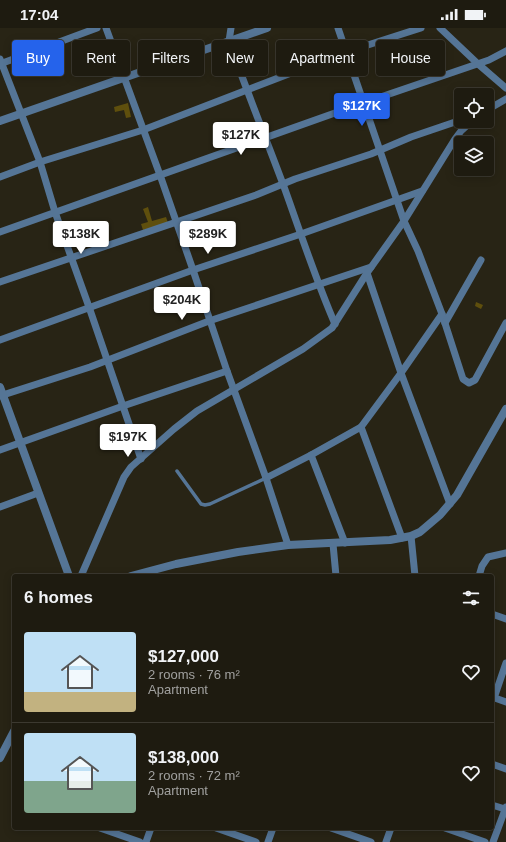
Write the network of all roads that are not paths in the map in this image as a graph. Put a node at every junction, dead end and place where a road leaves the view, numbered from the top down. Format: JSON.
{"nodes":[{"id":1,"x":97,"y":28,"type":"edge"},
{"id":2,"x":106,"y":28,"type":"edge"},
{"id":3,"x":231,"y":28,"type":"edge"},
{"id":4,"x":267,"y":28,"type":"edge"},
{"id":5,"x":338,"y":28,"type":"edge"},
{"id":6,"x":422,"y":28,"type":"edge"},
{"id":7,"x":440,"y":28,"type":"edge"},
{"id":8,"x":229,"y":40,"type":"edge"},
{"id":9,"x":232,"y":40,"type":"edge"},
{"id":10,"x":342,"y":40,"type":"edge"},
{"id":11,"x":368,"y":45,"type":"edge"},
{"id":12,"x":212,"y":47,"type":"edge"},
{"id":13,"x":506,"y":51,"type":"edge"},
{"id":14,"x":0,"y":62,"type":"edge"},
{"id":15,"x":477,"y":63,"type":"junction"},
{"id":16,"x":242,"y":76,"type":"edge"},
{"id":17,"x":283,"y":76,"type":"edge"},
{"id":18,"x":354,"y":76,"type":"edge"},
{"id":19,"x":124,"y":78,"type":"junction"},
{"id":20,"x":506,"y":88,"type":"edge"},
{"id":21,"x":247,"y":90,"type":"junction"},
{"id":22,"x":506,"y":99,"type":"edge"},
{"id":23,"x":363,"y":103,"type":"junction"},
{"id":24,"x":494,"y":106,"type":"edge"},
{"id":25,"x":22,"y":114,"type":"junction"},
{"id":26,"x":0,"y":121,"type":"edge"},
{"id":27,"x":454,"y":123,"type":"edge"},
{"id":28,"x":464,"y":128,"type":"edge"},
{"id":29,"x":143,"y":130,"type":"junction"},
{"id":30,"x":264,"y":138,"type":"junction"},
{"id":31,"x":379,"y":150,"type":"junction"},
{"id":32,"x":40,"y":162,"type":"junction"},
{"id":33,"x":160,"y":175,"type":"junction"},
{"id":34,"x":0,"y":177,"type":"edge"},
{"id":35,"x":282,"y":184,"type":"junction"},
{"id":36,"x":422,"y":191,"type":"junction"},
{"id":37,"x":397,"y":200,"type":"junction"},
{"id":38,"x":55,"y":212,"type":"junction"},
{"id":39,"x":404,"y":221,"type":"junction"},
{"id":40,"x":176,"y":222,"type":"junction"},
{"id":41,"x":0,"y":232,"type":"edge"},
{"id":42,"x":301,"y":234,"type":"junction"},
{"id":43,"x":72,"y":257,"type":"junction"},
{"id":44,"x":481,"y":260,"type":"dead end"},
{"id":45,"x":372,"y":266,"type":"junction"},
{"id":46,"x":193,"y":270,"type":"junction"},
{"id":47,"x":367,"y":273,"type":"junction"},
{"id":48,"x":0,"y":282,"type":"edge"},
{"id":49,"x":318,"y":285,"type":"junction"},
{"id":50,"x":90,"y":307,"type":"junction"},
{"id":51,"x":442,"y":314,"type":"junction"},
{"id":52,"x":210,"y":321,"type":"junction"},
{"id":53,"x":445,"y":323,"type":"junction"},
{"id":54,"x":506,"y":323,"type":"edge"},
{"id":55,"x":335,"y":324,"type":"junction"},
{"id":56,"x":0,"y":340,"type":"edge"},
{"id":57,"x":108,"y":360,"type":"junction"},
{"id":58,"x":227,"y":371,"type":"junction"},
{"id":59,"x":402,"y":373,"type":"junction"},
{"id":60,"x":233,"y":389,"type":"junction"},
{"id":61,"x":1,"y":392,"type":"edge"},
{"id":62,"x":123,"y":406,"type":"junction"},
{"id":63,"x":506,"y":409,"type":"edge"},
{"id":64,"x":361,"y":427,"type":"junction"},
{"id":65,"x":20,"y":442,"type":"junction"},
{"id":66,"x":0,"y":450,"type":"edge"},
{"id":67,"x":311,"y":455,"type":"junction"},
{"id":68,"x":141,"y":459,"type":"junction"},
{"id":69,"x":177,"y":471,"type":"dead end"},
{"id":70,"x":266,"y":478,"type":"junction"},
{"id":71,"x":38,"y":493,"type":"junction"},
{"id":72,"x":450,"y":504,"type":"junction"},
{"id":73,"x":0,"y":507,"type":"edge"},
{"id":74,"x":411,"y":536,"type":"junction"},
{"id":75,"x":402,"y":538,"type":"junction"},
{"id":76,"x":344,"y":543,"type":"junction"},
{"id":77,"x":333,"y":544,"type":"junction"},
{"id":78,"x":288,"y":546,"type":"junction"},
{"id":79,"x":506,"y":553,"type":"edge"},
{"id":80,"x":68,"y":574,"type":"edge"},
{"id":81,"x":82,"y":574,"type":"edge"},
{"id":82,"x":138,"y":574,"type":"edge"},
{"id":83,"x":336,"y":574,"type":"edge"},
{"id":84,"x":415,"y":574,"type":"edge"},
{"id":85,"x":480,"y":574,"type":"edge"},
{"id":86,"x":494,"y":615,"type":"edge"},
{"id":87,"x":506,"y":619,"type":"edge"},
{"id":88,"x":506,"y":663,"type":"edge"},
{"id":89,"x":494,"y":694,"type":"edge"},
{"id":90,"x":494,"y":697,"type":"edge"},
{"id":91,"x":506,"y":702,"type":"edge"},
{"id":92,"x":12,"y":735,"type":"edge"},
{"id":93,"x":0,"y":758,"type":"edge"},
{"id":94,"x":494,"y":765,"type":"edge"},
{"id":95,"x":506,"y":769,"type":"edge"},
{"id":96,"x":494,"y":805,"type":"edge"},
{"id":97,"x":506,"y":808,"type":"edge"},
{"id":98,"x":106,"y":830,"type":"edge"},
{"id":99,"x":150,"y":830,"type":"edge"},
{"id":100,"x":222,"y":830,"type":"edge"},
{"id":101,"x":272,"y":830,"type":"edge"},
{"id":102,"x":337,"y":830,"type":"edge"},
{"id":103,"x":390,"y":830,"type":"edge"},
{"id":104,"x":451,"y":830,"type":"edge"},
{"id":105,"x":140,"y":842,"type":"edge"},
{"id":106,"x":146,"y":842,"type":"edge"},
{"id":107,"x":256,"y":842,"type":"edge"},
{"id":108,"x":268,"y":842,"type":"edge"},
{"id":109,"x":371,"y":842,"type":"edge"},
{"id":110,"x":386,"y":842,"type":"edge"},
{"id":111,"x":485,"y":842,"type":"edge"},
{"id":112,"x":493,"y":842,"type":"edge"}],
"edges":[{"from":1,"to":14,"type":"street"},
{"from":2,"to":19,"type":"street"},
{"from":3,"to":8,"type":"street"},
{"from":4,"to":9,"type":"street"},
{"from":5,"to":10,"type":"street"},
{"from":6,"to":11,"type":"street"},
{"from":7,"to":15,"type":"street"},
{"from":12,"to":19,"type":"street"},
{"from":13,"to":15,"type":"street"},
{"from":14,"to":25,"type":"street"},
{"from":15,"to":20,"type":"street"},
{"from":15,"to":23,"type":"street"},
{"from":16,"to":21,"type":"street"},
{"from":17,"to":21,"type":"street"},
{"from":18,"to":23,"type":"street"},
{"from":19,"to":25,"type":"street"},
{"from":19,"to":29,"type":"street"},
{"from":21,"to":29,"type":"street"},
{"from":21,"to":30,"type":"street"},
{"from":22,"to":24,"type":"street"},
{"from":23,"to":30,"type":"street"},
{"from":23,"to":31,"type":"street"},
{"from":25,"to":26,"type":"street"},
{"from":25,"to":32,"type":"street"},
{"from":27,"to":31,"type":"street"},
{"from":28,"to":36,"type":"street"},
{"from":29,"to":32,"type":"street"},
{"from":29,"to":33,"type":"street"},
{"from":30,"to":33,"type":"street"},
{"from":30,"to":35,"type":"street"},
{"from":31,"to":35,"type":"street"},
{"from":31,"to":37,"type":"street"},
{"from":32,"to":34,"type":"street"},
{"from":32,"to":38,"type":"street"},
{"from":33,"to":38,"type":"street"},
{"from":33,"to":40,"type":"street"},
{"from":35,"to":40,"type":"street"},
{"from":35,"to":42,"type":"street"},
{"from":36,"to":37,"type":"street"},
{"from":36,"to":39,"type":"street"},
{"from":37,"to":39,"type":"street"},
{"from":37,"to":42,"type":"street"},
{"from":38,"to":41,"type":"street"},
{"from":38,"to":43,"type":"street"},
{"from":39,"to":45,"type":"street"},
{"from":39,"to":51,"type":"street"},
{"from":40,"to":43,"type":"street"},
{"from":40,"to":46,"type":"street"},
{"from":42,"to":46,"type":"street"},
{"from":42,"to":49,"type":"street"},
{"from":43,"to":48,"type":"street"},
{"from":43,"to":50,"type":"street"},
{"from":44,"to":53,"type":"street"},
{"from":45,"to":47,"type":"street"},
{"from":45,"to":49,"type":"street"},
{"from":46,"to":50,"type":"street"},
{"from":46,"to":52,"type":"street"},
{"from":47,"to":55,"type":"street"},
{"from":47,"to":59,"type":"street"},
{"from":49,"to":52,"type":"street"},
{"from":49,"to":55,"type":"street"},
{"from":50,"to":56,"type":"street"},
{"from":50,"to":57,"type":"street"},
{"from":51,"to":53,"type":"street"},
{"from":51,"to":59,"type":"street"},
{"from":52,"to":57,"type":"street"},
{"from":52,"to":58,"type":"street"},
{"from":53,"to":54,"type":"street"},
{"from":55,"to":60,"type":"street"},
{"from":57,"to":61,"type":"street"},
{"from":57,"to":62,"type":"street"},
{"from":58,"to":60,"type":"street"},
{"from":58,"to":62,"type":"street"},
{"from":59,"to":64,"type":"street"},
{"from":59,"to":72,"type":"street"},
{"from":60,"to":68,"type":"street"},
{"from":60,"to":70,"type":"street"},
{"from":61,"to":65,"type":"street"},
{"from":62,"to":65,"type":"street"},
{"from":62,"to":68,"type":"street"},
{"from":63,"to":72,"type":"street"},
{"from":64,"to":67,"type":"street"},
{"from":64,"to":75,"type":"street"},
{"from":65,"to":66,"type":"street"},
{"from":65,"to":71,"type":"street"},
{"from":67,"to":70,"type":"street"},
{"from":67,"to":76,"type":"street"},
{"from":68,"to":81,"type":"street"},
{"from":69,"to":70,"type":"lane"},
{"from":70,"to":78,"type":"street"},
{"from":71,"to":73,"type":"street"},
{"from":71,"to":80,"type":"street"},
{"from":72,"to":74,"type":"street"},
{"from":74,"to":75,"type":"street"},
{"from":74,"to":84,"type":"street"},
{"from":75,"to":76,"type":"street"},
{"from":76,"to":77,"type":"street"},
{"from":77,"to":78,"type":"street"},
{"from":77,"to":83,"type":"street"},
{"from":78,"to":82,"type":"street"},
{"from":79,"to":85,"type":"street"},
{"from":86,"to":87,"type":"street"},
{"from":88,"to":89,"type":"street"},
{"from":90,"to":91,"type":"street"},
{"from":92,"to":93,"type":"street"},
{"from":94,"to":95,"type":"street"},
{"from":96,"to":97,"type":"street"},
{"from":97,"to":112,"type":"street"},
{"from":98,"to":105,"type":"street"},
{"from":99,"to":106,"type":"street"},
{"from":100,"to":107,"type":"street"},
{"from":101,"to":108,"type":"street"},
{"from":102,"to":109,"type":"street"},
{"from":103,"to":110,"type":"street"},
{"from":104,"to":111,"type":"street"}]}
